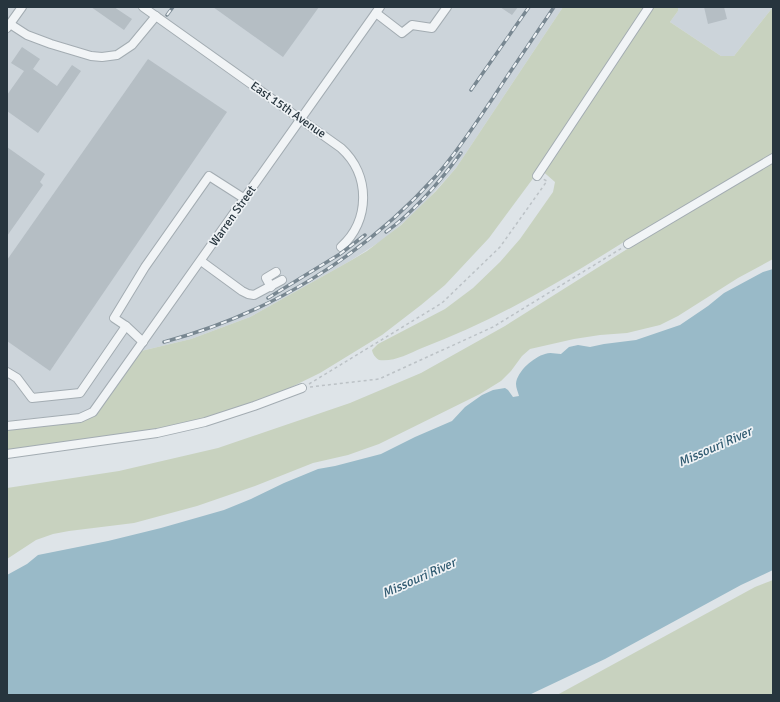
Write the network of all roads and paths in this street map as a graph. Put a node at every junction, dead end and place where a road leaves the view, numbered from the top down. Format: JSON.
{"nodes":[{"id":1,"x":22,"y":7,"type":"edge"},
{"id":2,"x":143,"y":7,"type":"edge"},
{"id":3,"x":447,"y":7,"type":"edge"},
{"id":4,"x":649,"y":7,"type":"edge"},
{"id":5,"x":378,"y":10,"type":"edge"},
{"id":6,"x":156,"y":16,"type":"junction"},
{"id":7,"x":9,"y":22,"type":"edge"},
{"id":8,"x":301,"y":119,"type":"junction"},
{"id":9,"x":773,"y":158,"type":"edge"},
{"id":10,"x":537,"y":176,"type":"joint"},
{"id":11,"x":245,"y":199,"type":"junction"},
{"id":12,"x":628,"y":244,"type":"joint"},
{"id":13,"x":340,"y":247,"type":"dead end"},
{"id":14,"x":201,"y":261,"type":"junction"},
{"id":15,"x":276,"y":272,"type":"dead end"},
{"id":16,"x":282,"y":280,"type":"dead end"},
{"id":17,"x":271,"y":286,"type":"junction"},
{"id":18,"x":126,"y":326,"type":"junction"},
{"id":19,"x":143,"y":342,"type":"junction"},
{"id":20,"x":7,"y":372,"type":"edge"},
{"id":21,"x":302,"y":388,"type":"junction"},
{"id":22,"x":7,"y":426,"type":"edge"},
{"id":23,"x":7,"y":454,"type":"edge"}],
"edges":[{"from":1,"to":7,"type":"street"},
{"from":2,"to":6,"type":"street","name":"East 15th Avenue"},
{"from":3,"to":5,"type":"street"},
{"from":4,"to":10,"type":"street"},
{"from":5,"to":8,"type":"street","name":"Warren Street"},
{"from":6,"to":7,"type":"street"},
{"from":6,"to":8,"type":"street","name":"East 15th Avenue"},
{"from":8,"to":11,"type":"street","name":"Warren Street"},
{"from":8,"to":13,"type":"street","name":"East 15th Avenue"},
{"from":9,"to":12,"type":"street"},
{"from":10,"to":21,"type":"path"},
{"from":11,"to":14,"type":"street","name":"Warren Street"},
{"from":11,"to":18,"type":"street"},
{"from":12,"to":21,"type":"path"},
{"from":14,"to":17,"type":"street"},
{"from":14,"to":19,"type":"street","name":"Warren Street"},
{"from":15,"to":17,"type":"street"},
{"from":16,"to":17,"type":"street"},
{"from":18,"to":19,"type":"street"},
{"from":18,"to":20,"type":"street"},
{"from":19,"to":22,"type":"street","name":"Warren Street"},
{"from":21,"to":23,"type":"street"}]}
